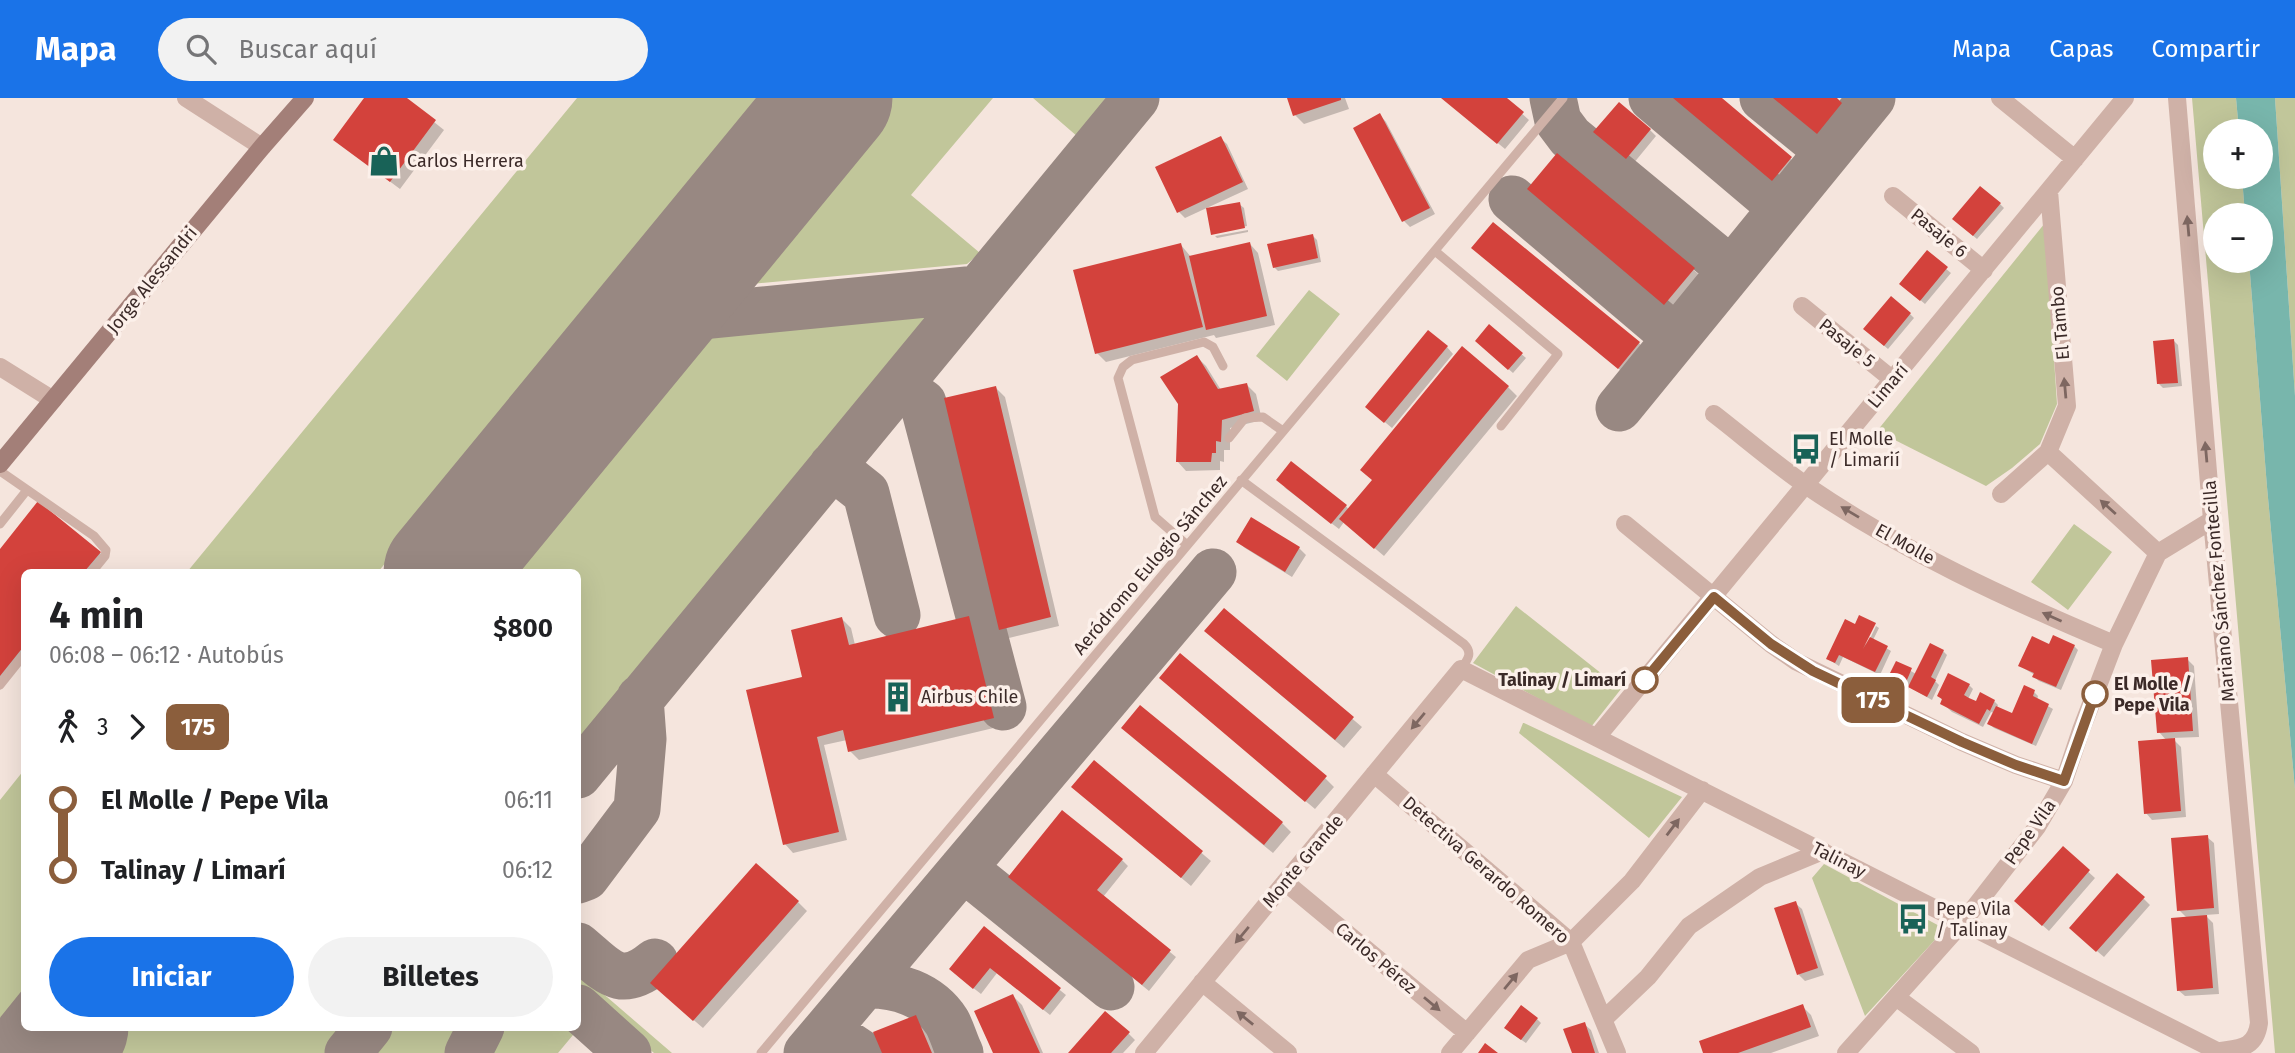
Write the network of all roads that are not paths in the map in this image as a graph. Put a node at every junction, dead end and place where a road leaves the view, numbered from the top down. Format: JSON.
{"nodes":[{"id":1,"x":186,"y":98,"type":"edge"},
{"id":2,"x":305,"y":98,"type":"edge"},
{"id":3,"x":1563,"y":98,"type":"edge"},
{"id":4,"x":2000,"y":98,"type":"edge"},
{"id":5,"x":2125,"y":98,"type":"edge"},
{"id":6,"x":2177,"y":98,"type":"edge"},
{"id":7,"x":262,"y":147,"type":"junction"},
{"id":8,"x":2075,"y":159,"type":"junction"},
{"id":9,"x":2049,"y":191,"type":"junction"},
{"id":10,"x":1894,"y":196,"type":"dead end"},
{"id":11,"x":1435,"y":251,"type":"junction"},
{"id":12,"x":1984,"y":270,"type":"junction"},
{"id":13,"x":1802,"y":306,"type":"dead end"},
{"id":14,"x":0,"y":366,"type":"edge"},
{"id":15,"x":1223,"y":366,"type":"dead end"},
{"id":16,"x":1893,"y":380,"type":"junction"},
{"id":17,"x":53,"y":400,"type":"junction"},
{"id":18,"x":1714,"y":414,"type":"dead end"},
{"id":19,"x":1501,"y":426,"type":"dead end"},
{"id":20,"x":1283,"y":431,"type":"junction"},
{"id":21,"x":1228,"y":438,"type":"dead end"},
{"id":22,"x":2048,"y":452,"type":"junction"},
{"id":23,"x":0,"y":464,"type":"edge"},
{"id":24,"x":0,"y":471,"type":"edge"},
{"id":25,"x":1241,"y":480,"type":"junction"},
{"id":26,"x":1806,"y":485,"type":"junction"},
{"id":27,"x":27,"y":490,"type":"junction"},
{"id":28,"x":2001,"y":494,"type":"dead end"},
{"id":29,"x":2212,"y":520,"type":"junction"},
{"id":30,"x":0,"y":523,"type":"edge"},
{"id":31,"x":1625,"y":524,"type":"dead end"},
{"id":32,"x":1187,"y":545,"type":"junction"},
{"id":33,"x":2158,"y":553,"type":"junction"},
{"id":34,"x":94,"y":569,"type":"edge"},
{"id":35,"x":1714,"y":597,"type":"junction"},
{"id":36,"x":2114,"y":644,"type":"junction"},
{"id":37,"x":21,"y":659,"type":"edge"},
{"id":38,"x":1461,"y":669,"type":"junction"},
{"id":39,"x":0,"y":685,"type":"edge"},
{"id":40,"x":1597,"y":737,"type":"junction"},
{"id":41,"x":1374,"y":774,"type":"junction"},
{"id":42,"x":2064,"y":781,"type":"junction"},
{"id":43,"x":1702,"y":790,"type":"junction"},
{"id":44,"x":1823,"y":851,"type":"junction"},
{"id":45,"x":1285,"y":882,"type":"junction"},
{"id":46,"x":1963,"y":922,"type":"junction"},
{"id":47,"x":1571,"y":942,"type":"junction"},
{"id":48,"x":1202,"y":982,"type":"junction"},
{"id":49,"x":1896,"y":997,"type":"junction"},
{"id":50,"x":1604,"y":1019,"type":"junction"},
{"id":51,"x":1467,"y":1033,"type":"junction"},
{"id":52,"x":2213,"y":1052,"type":"edge"},
{"id":53,"x":761,"y":1053,"type":"edge"},
{"id":54,"x":1144,"y":1053,"type":"edge"},
{"id":55,"x":1288,"y":1053,"type":"edge"},
{"id":56,"x":1450,"y":1053,"type":"edge"},
{"id":57,"x":1617,"y":1053,"type":"edge"},
{"id":58,"x":1846,"y":1053,"type":"edge"},
{"id":59,"x":1971,"y":1053,"type":"edge"}],
"edges":[{"from":1,"to":7,"type":"street"},
{"from":2,"to":7,"type":"main road","name":"Jorge Alessandri"},
{"from":3,"to":11,"type":"lane","name":"Aeródromo Eulogio Sánchez"},
{"from":4,"to":8,"type":"street"},
{"from":5,"to":8,"type":"street","name":"Limarí"},
{"from":29,"to":6,"type":"street","name":"Mariano Sánchez Fontecilla","one_way":true},
{"from":7,"to":17,"type":"main road","name":"Jorge Alessandri"},
{"from":8,"to":9,"type":"street","name":"Limarí"},
{"from":9,"to":12,"type":"street","name":"Limarí"},
{"from":22,"to":9,"type":"street","name":"El Tambo","one_way":true},
{"from":10,"to":12,"type":"street","name":"Pasaje 6"},
{"from":11,"to":19,"type":"lane"},
{"from":11,"to":20,"type":"lane","name":"Aeródromo Eulogio Sánchez"},
{"from":12,"to":16,"type":"street","name":"Limarí"},
{"from":13,"to":16,"type":"street","name":"Pasaje 5"},
{"from":14,"to":17,"type":"street"},
{"from":15,"to":32,"type":"lane"},
{"from":16,"to":26,"type":"street","name":"Limarí"},
{"from":17,"to":23,"type":"main road","name":"Jorge Alessandri"},
{"from":18,"to":26,"type":"street","name":"El Molle"},
{"from":20,"to":21,"type":"lane"},
{"from":20,"to":25,"type":"lane","name":"Aeródromo Eulogio Sánchez"},
{"from":22,"to":28,"type":"street","name":"El Tambo"},
{"from":33,"to":22,"type":"street","one_way":true},
{"from":24,"to":27,"type":"lane"},
{"from":25,"to":32,"type":"lane","name":"Aeródromo Eulogio Sánchez"},
{"from":25,"to":38,"type":"lane"},
{"from":26,"to":35,"type":"street","name":"Limarí"},
{"from":36,"to":26,"type":"street","name":"El Molle","one_way":true},
{"from":27,"to":30,"type":"lane"},
{"from":27,"to":34,"type":"lane"},
{"from":29,"to":33,"type":"street"},
{"from":29,"to":52,"type":"street","name":"Mariano Sánchez Fontecilla"},
{"from":31,"to":35,"type":"street"},
{"from":32,"to":53,"type":"lane","name":"Aeródromo Eulogio Sánchez"},
{"from":33,"to":36,"type":"street","name":"Pepe Vila"},
{"from":35,"to":40,"type":"street","name":"Limarí"},
{"from":35,"to":42,"type":"street"},
{"from":36,"to":42,"type":"street","name":"Pepe Vila"},
{"from":37,"to":39,"type":"lane"},
{"from":38,"to":40,"type":"street","name":"Talinay"},
{"from":38,"to":41,"type":"street","name":"Monte Grande","one_way":true},
{"from":40,"to":43,"type":"street","name":"Talinay"},
{"from":41,"to":45,"type":"street","name":"Monte Grande"},
{"from":41,"to":47,"type":"street","name":"Detectiva Gerardo Romero"},
{"from":42,"to":46,"type":"street","name":"Pepe Vila"},
{"from":43,"to":44,"type":"street","name":"Talinay"},
{"from":47,"to":43,"type":"street","one_way":true},
{"from":44,"to":46,"type":"street","name":"Talinay"},
{"from":44,"to":50,"type":"street"},
{"from":45,"to":48,"type":"street","name":"Monte Grande","one_way":true},
{"from":45,"to":51,"type":"street","name":"Carlos Pérez","one_way":true},
{"from":46,"to":49,"type":"street","name":"Pepe Vila"},
{"from":46,"to":52,"type":"street","name":"Talinay"},
{"from":47,"to":50,"type":"street","name":"Detectiva Gerardo Romero"},
{"from":51,"to":47,"type":"street","one_way":true},
{"from":48,"to":54,"type":"street","name":"Monte Grande"},
{"from":55,"to":48,"type":"street","one_way":true},
{"from":49,"to":58,"type":"street","name":"Pepe Vila"},
{"from":49,"to":59,"type":"street"},
{"from":50,"to":57,"type":"street","name":"Detectiva Gerardo Romero"},
{"from":51,"to":56,"type":"street"}]}
